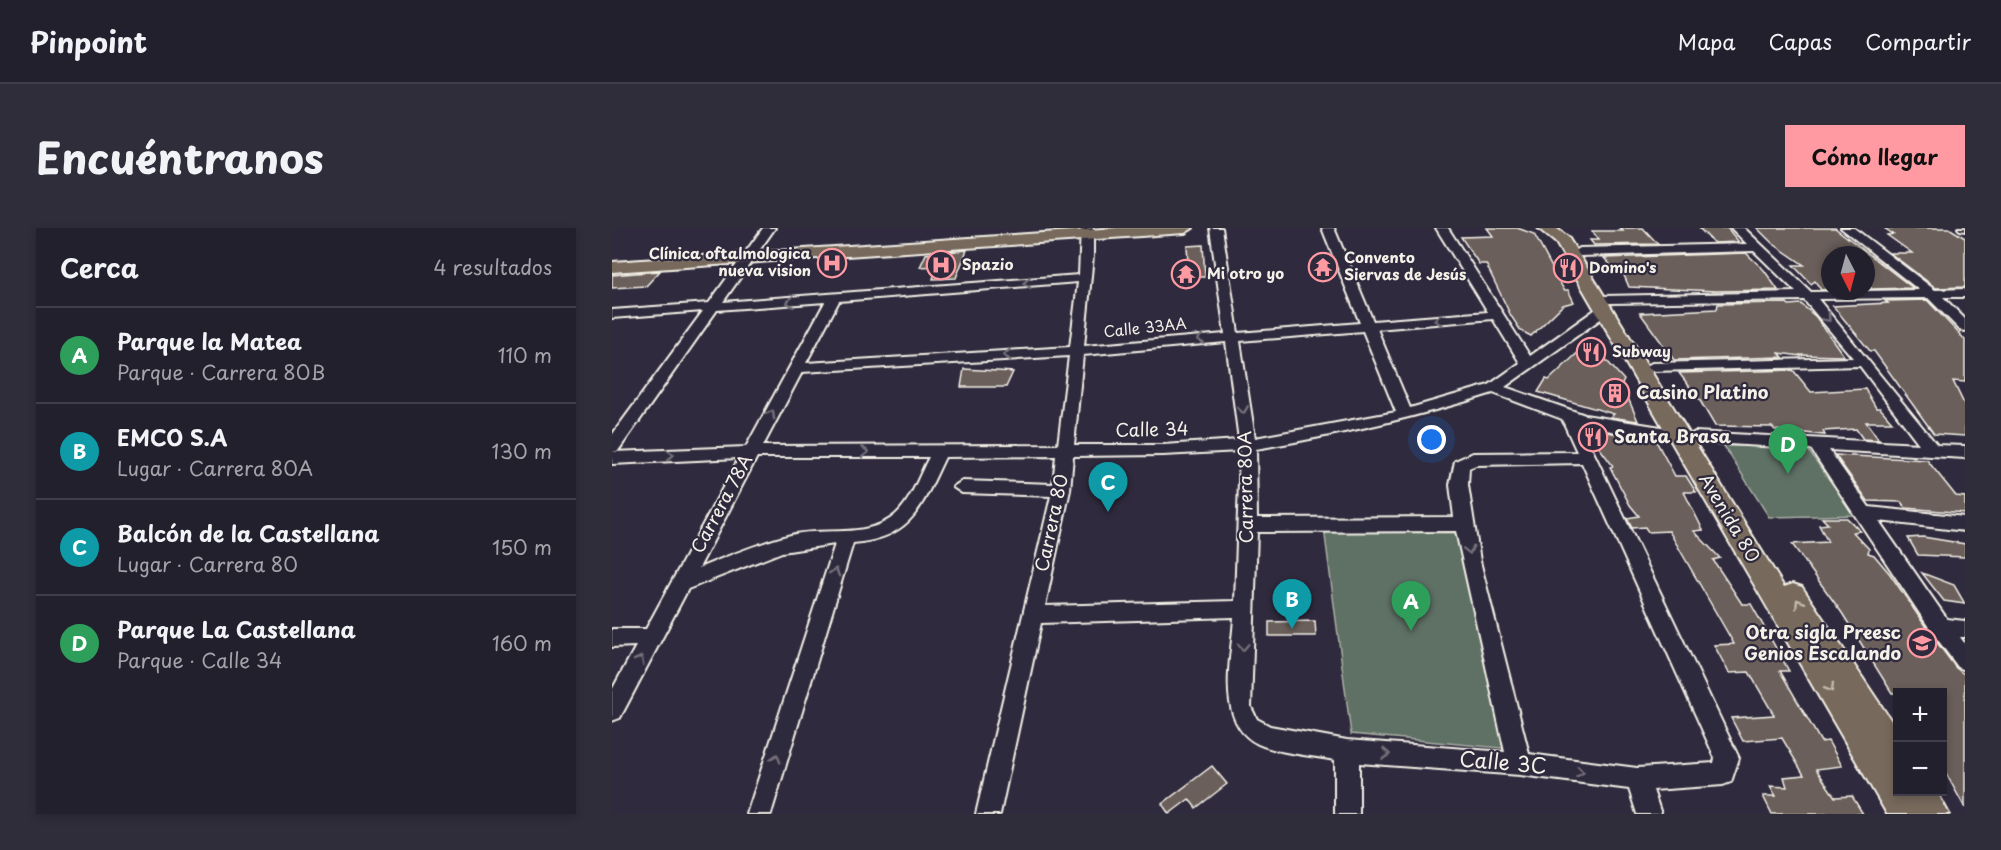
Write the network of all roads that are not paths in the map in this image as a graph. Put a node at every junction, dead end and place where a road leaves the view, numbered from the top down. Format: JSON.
{"nodes":[{"id":1,"x":769,"y":228,"type":"edge"},
{"id":2,"x":1051,"y":228,"type":"edge"},
{"id":3,"x":1185,"y":228,"type":"edge"},
{"id":4,"x":1216,"y":228,"type":"edge"},
{"id":5,"x":1328,"y":228,"type":"edge"},
{"id":6,"x":1442,"y":228,"type":"edge"},
{"id":7,"x":1546,"y":228,"type":"edge"},
{"id":8,"x":1571,"y":228,"type":"edge"},
{"id":9,"x":1737,"y":228,"type":"edge"},
{"id":10,"x":1846,"y":228,"type":"edge"},
{"id":11,"x":1087,"y":232,"type":"edge"},
{"id":12,"x":1756,"y":247,"type":"junction"},
{"id":13,"x":1580,"y":252,"type":"junction"},
{"id":14,"x":750,"y":253,"type":"junction"},
{"id":15,"x":612,"y":257,"type":"edge"},
{"id":16,"x":612,"y":267,"type":"edge"},
{"id":17,"x":1085,"y":278,"type":"junction"},
{"id":18,"x":1931,"y":293,"type":"junction"},
{"id":19,"x":1965,"y":293,"type":"edge"},
{"id":20,"x":1808,"y":296,"type":"junction"},
{"id":21,"x":834,"y":298,"type":"junction"},
{"id":22,"x":1607,"y":305,"type":"junction"},
{"id":23,"x":710,"y":308,"type":"junction"},
{"id":24,"x":612,"y":314,"type":"edge"},
{"id":25,"x":1496,"y":315,"type":"junction"},
{"id":26,"x":1367,"y":326,"type":"junction"},
{"id":27,"x":1965,"y":327,"type":"edge"},
{"id":28,"x":1232,"y":336,"type":"junction"},
{"id":29,"x":1077,"y":351,"type":"junction"},
{"id":30,"x":1864,"y":362,"type":"junction"},
{"id":31,"x":1528,"y":365,"type":"junction"},
{"id":32,"x":1652,"y":367,"type":"junction"},
{"id":33,"x":796,"y":368,"type":"junction"},
{"id":34,"x":1494,"y":388,"type":"junction"},
{"id":35,"x":1405,"y":415,"type":"junction"},
{"id":36,"x":1569,"y":416,"type":"junction"},
{"id":37,"x":1687,"y":436,"type":"junction"},
{"id":38,"x":1816,"y":444,"type":"junction"},
{"id":39,"x":1248,"y":445,"type":"junction"},
{"id":40,"x":612,"y":447,"type":"edge"},
{"id":41,"x":1066,"y":450,"type":"junction"},
{"id":42,"x":1932,"y":450,"type":"junction"},
{"id":43,"x":940,"y":451,"type":"junction"},
{"id":44,"x":750,"y":452,"type":"junction"},
{"id":45,"x":1965,"y":452,"type":"edge"},
{"id":46,"x":1588,"y":457,"type":"junction"},
{"id":47,"x":612,"y":458,"type":"edge"},
{"id":48,"x":962,"y":487,"type":"dead end"},
{"id":49,"x":1061,"y":490,"type":"junction"},
{"id":50,"x":1862,"y":513,"type":"junction"},
{"id":51,"x":1462,"y":524,"type":"junction"},
{"id":52,"x":1965,"y":524,"type":"edge"},
{"id":53,"x":1248,"y":525,"type":"junction"},
{"id":54,"x":846,"y":537,"type":"junction"},
{"id":55,"x":680,"y":584,"type":"junction"},
{"id":56,"x":1245,"y":609,"type":"junction"},
{"id":57,"x":1032,"y":615,"type":"junction"},
{"id":58,"x":1939,"y":626,"type":"junction"},
{"id":59,"x":1965,"y":629,"type":"edge"},
{"id":60,"x":652,"y":637,"type":"junction"},
{"id":61,"x":612,"y":638,"type":"edge"},
{"id":62,"x":1965,"y":661,"type":"edge"},
{"id":63,"x":612,"y":711,"type":"edge"},
{"id":64,"x":1266,"y":736,"type":"joint"},
{"id":65,"x":1347,"y":751,"type":"junction"},
{"id":66,"x":1893,"y":751,"type":"edge"},
{"id":67,"x":1520,"y":764,"type":"junction"},
{"id":68,"x":1637,"y":779,"type":"junction"},
{"id":69,"x":1921,"y":796,"type":"edge"},
{"id":70,"x":759,"y":814,"type":"edge"},
{"id":71,"x":988,"y":814,"type":"edge"},
{"id":72,"x":1347,"y":814,"type":"edge"},
{"id":73,"x":1649,"y":814,"type":"edge"},
{"id":74,"x":1905,"y":814,"type":"edge"},
{"id":75,"x":1933,"y":814,"type":"edge"}],
"edges":[{"from":1,"to":14,"type":"street"},
{"from":2,"to":14,"type":"main road"},
{"from":3,"to":11,"type":"main road"},
{"from":4,"to":28,"type":"street","name":"Carrera 80A"},
{"from":5,"to":26,"type":"street"},
{"from":6,"to":25,"type":"street"},
{"from":7,"to":22,"type":"main road","name":"Avenida 80"},
{"from":8,"to":13,"type":"main road","name":"Avenida 80"},
{"from":9,"to":12,"type":"street"},
{"from":10,"to":18,"type":"street"},
{"from":11,"to":14,"type":"main road"},
{"from":11,"to":17,"type":"street","name":"Carrera 80"},
{"from":12,"to":13,"type":"street"},
{"from":12,"to":20,"type":"street"},
{"from":13,"to":22,"type":"main road","name":"Avenida 80"},
{"from":14,"to":15,"type":"main road"},
{"from":14,"to":16,"type":"main road"},
{"from":14,"to":23,"type":"street"},
{"from":17,"to":21,"type":"street","one_way":true},
{"from":17,"to":29,"type":"street","name":"Carrera 80"},
{"from":18,"to":19,"type":"street"},
{"from":18,"to":20,"type":"street"},
{"from":18,"to":27,"type":"street"},
{"from":20,"to":22,"type":"street"},
{"from":20,"to":30,"type":"street","one_way":true},
{"from":21,"to":23,"type":"street","one_way":true},
{"from":21,"to":33,"type":"street","name":"Carrera 78A"},
{"from":22,"to":31,"type":"street"},
{"from":22,"to":32,"type":"main road","name":"Avenida 80"},
{"from":22,"to":37,"type":"main road","name":"Avenida 80"},
{"from":23,"to":24,"type":"street"},
{"from":23,"to":40,"type":"street"},
{"from":25,"to":26,"type":"street","name":"Calle 33AA","one_way":true},
{"from":25,"to":31,"type":"street"},
{"from":26,"to":28,"type":"street","name":"Calle 33AA"},
{"from":26,"to":35,"type":"street"},
{"from":28,"to":29,"type":"street","name":"Calle 33AA","one_way":true},
{"from":28,"to":39,"type":"street","name":"Carrera 80A","one_way":true},
{"from":29,"to":33,"type":"street","name":"Calle 33AA","one_way":true},
{"from":29,"to":41,"type":"street","name":"Carrera 80"},
{"from":30,"to":32,"type":"street"},
{"from":30,"to":42,"type":"street"},
{"from":31,"to":34,"type":"street"},
{"from":32,"to":37,"type":"main road","name":"Avenida 80"},
{"from":44,"to":33,"type":"street","name":"Carrera 78A","one_way":true},
{"from":34,"to":35,"type":"street","name":"Calle 34"},
{"from":34,"to":36,"type":"street"},
{"from":35,"to":39,"type":"street","name":"Calle 34"},
{"from":36,"to":37,"type":"street"},
{"from":36,"to":46,"type":"street"},
{"from":37,"to":38,"type":"street"},
{"from":66,"to":37,"type":"main road","name":"Avenida 80","one_way":true},
{"from":37,"to":74,"type":"main road","name":"Avenida 80","one_way":true},
{"from":38,"to":42,"type":"street"},
{"from":38,"to":50,"type":"street"},
{"from":39,"to":41,"type":"street","name":"Calle 34"},
{"from":39,"to":53,"type":"street","name":"Carrera 80A"},
{"from":41,"to":43,"type":"street","name":"Calle 34"},
{"from":41,"to":49,"type":"street","name":"Carrera 80"},
{"from":42,"to":45,"type":"street"},
{"from":44,"to":43,"type":"street","name":"Calle 34","one_way":true},
{"from":43,"to":54,"type":"street"},
{"from":47,"to":44,"type":"street","name":"Calle 34","one_way":true},
{"from":44,"to":55,"type":"street","name":"Carrera 78A"},
{"from":46,"to":51,"type":"street"},
{"from":46,"to":68,"type":"street","name":"Calle 3C"},
{"from":48,"to":49,"type":"street"},
{"from":49,"to":57,"type":"street","name":"Carrera 80"},
{"from":50,"to":52,"type":"street"},
{"from":50,"to":58,"type":"street"},
{"from":51,"to":53,"type":"street"},
{"from":51,"to":67,"type":"street","one_way":true},
{"from":53,"to":56,"type":"street","name":"Carrera 80A"},
{"from":54,"to":55,"type":"street"},
{"from":70,"to":54,"type":"street","one_way":true},
{"from":55,"to":60,"type":"street","name":"Carrera 78A"},
{"from":56,"to":57,"type":"street"},
{"from":56,"to":64,"type":"street","name":"Carrera 80A","one_way":true},
{"from":57,"to":71,"type":"street","name":"Carrera 80"},
{"from":58,"to":59,"type":"street"},
{"from":58,"to":62,"type":"street"},
{"from":60,"to":61,"type":"street"},
{"from":63,"to":60,"type":"street","name":"Carrera 78A","one_way":true},
{"from":64,"to":65,"type":"street","name":"Calle 3C"},
{"from":65,"to":67,"type":"street","name":"Calle 3C","one_way":true},
{"from":65,"to":72,"type":"street"},
{"from":67,"to":68,"type":"street","name":"Calle 3C","one_way":true},
{"from":68,"to":73,"type":"street"},
{"from":69,"to":75,"type":"main road"}]}
